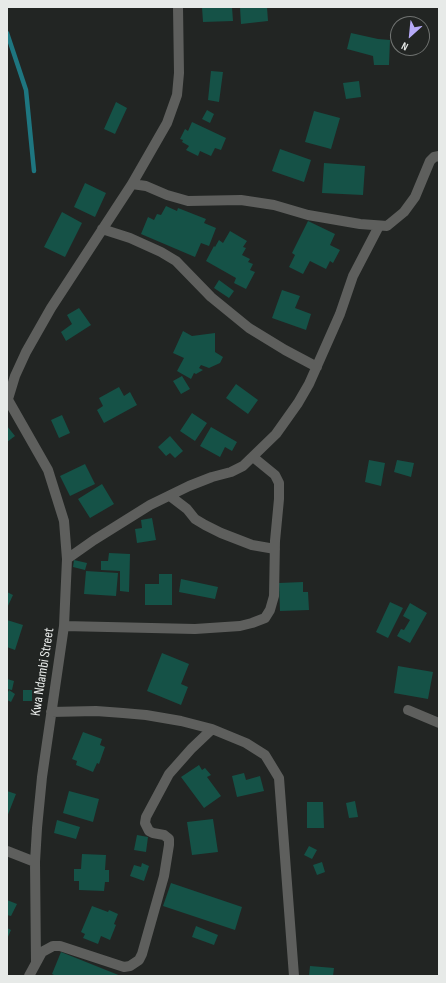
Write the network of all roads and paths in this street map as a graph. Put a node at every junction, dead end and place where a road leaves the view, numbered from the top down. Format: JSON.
{"nodes":[{"id":1,"x":178,"y":7,"type":"edge"},
{"id":2,"x":439,"y":156,"type":"edge"},
{"id":3,"x":132,"y":184,"type":"junction"},
{"id":4,"x":379,"y":226,"type":"junction"},
{"id":5,"x":102,"y":229,"type":"junction"},
{"id":6,"x":317,"y":368,"type":"junction"},
{"id":7,"x":7,"y":398,"type":"edge"},
{"id":8,"x":253,"y":457,"type":"junction"},
{"id":9,"x":170,"y":496,"type":"junction"},
{"id":10,"x":275,"y":549,"type":"junction"},
{"id":11,"x":67,"y":559,"type":"junction"},
{"id":12,"x":64,"y":626,"type":"junction"},
{"id":13,"x":408,"y":710,"type":"dead end"},
{"id":14,"x":51,"y":712,"type":"junction"},
{"id":15,"x":439,"y":723,"type":"edge"},
{"id":16,"x":212,"y":729,"type":"junction"},
{"id":17,"x":7,"y":851,"type":"edge"},
{"id":18,"x":35,"y":862,"type":"junction"},
{"id":19,"x":36,"y":962,"type":"junction"},
{"id":20,"x":29,"y":976,"type":"edge"},
{"id":21,"x":294,"y":976,"type":"edge"}],
"edges":[{"from":1,"to":3,"type":"street"},
{"from":2,"to":4,"type":"street"},
{"from":3,"to":4,"type":"street"},
{"from":3,"to":5,"type":"street"},
{"from":4,"to":6,"type":"street"},
{"from":5,"to":6,"type":"street"},
{"from":5,"to":7,"type":"street"},
{"from":6,"to":8,"type":"street"},
{"from":7,"to":11,"type":"street","name":"Kwa Ndambi Street"},
{"from":8,"to":9,"type":"street"},
{"from":8,"to":10,"type":"street"},
{"from":9,"to":10,"type":"street"},
{"from":9,"to":11,"type":"street"},
{"from":10,"to":12,"type":"street"},
{"from":11,"to":12,"type":"street","name":"Kwa Ndambi Street"},
{"from":12,"to":14,"type":"street","name":"Kwa Ndambi Street"},
{"from":13,"to":15,"type":"street"},
{"from":14,"to":16,"type":"street"},
{"from":14,"to":18,"type":"street","name":"Kwa Ndambi Street"},
{"from":16,"to":19,"type":"street","name":"Kwa Ndambi Street"},
{"from":16,"to":21,"type":"street"},
{"from":17,"to":18,"type":"street"},
{"from":18,"to":19,"type":"street","name":"Kwa Ndambi Street"},
{"from":19,"to":20,"type":"street","name":"Kwa Ndambi Street"}]}
